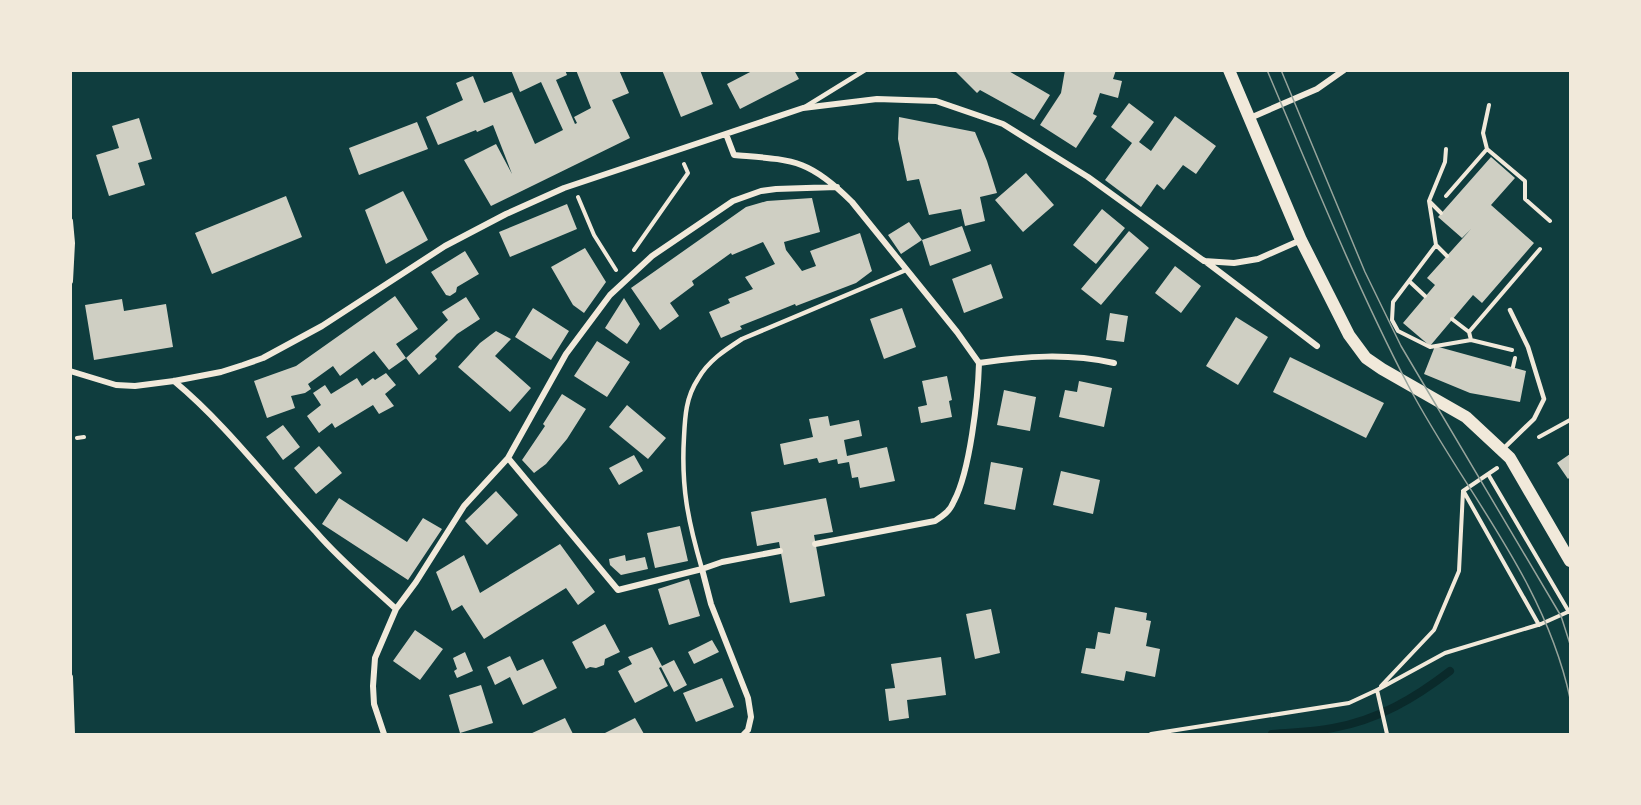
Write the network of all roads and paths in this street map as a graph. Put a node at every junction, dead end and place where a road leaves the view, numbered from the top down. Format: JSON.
{"nodes":[{"id":1,"x":865,"y":70,"type":"edge"},
{"id":2,"x":1229,"y":70,"type":"edge"},
{"id":3,"x":1344,"y":70,"type":"edge"},
{"id":4,"x":1489,"y":105,"type":"dead end"},
{"id":5,"x":803,"y":108,"type":"junction"},
{"id":6,"x":1249,"y":118,"type":"junction"},
{"id":7,"x":726,"y":134,"type":"junction"},
{"id":8,"x":679,"y":149,"type":"junction"},
{"id":9,"x":1446,"y":149,"type":"dead end"},
{"id":10,"x":1487,"y":149,"type":"junction"},
{"id":11,"x":837,"y":187,"type":"junction"},
{"id":12,"x":1446,"y":196,"type":"dead end"},
{"id":13,"x":1429,"y":201,"type":"junction"},
{"id":14,"x":580,"y":204,"type":"dead end"},
{"id":15,"x":1442,"y":213,"type":"dead end"},
{"id":16,"x":70,"y":221,"type":"edge"},
{"id":17,"x":1550,"y":221,"type":"dead end"},
{"id":18,"x":1301,"y":240,"type":"junction"},
{"id":19,"x":1436,"y":245,"type":"junction"},
{"id":20,"x":1540,"y":249,"type":"dead end"},
{"id":21,"x":632,"y":252,"type":"dead end"},
{"id":22,"x":1447,"y":256,"type":"dead end"},
{"id":23,"x":1204,"y":261,"type":"junction"},
{"id":24,"x":622,"y":264,"type":"dead end"},
{"id":25,"x":906,"y":270,"type":"junction"},
{"id":26,"x":70,"y":281,"type":"edge"},
{"id":27,"x":1409,"y":281,"type":"junction"},
{"id":28,"x":1425,"y":296,"type":"dead end"},
{"id":29,"x":1509,"y":310,"type":"dead end"},
{"id":30,"x":1452,"y":319,"type":"dead end"},
{"id":31,"x":1469,"y":332,"type":"junction"},
{"id":32,"x":1471,"y":339,"type":"junction"},
{"id":33,"x":1317,"y":346,"type":"dead end"},
{"id":34,"x":980,"y":363,"type":"junction"},
{"id":35,"x":1114,"y":363,"type":"dead end"},
{"id":36,"x":1513,"y":367,"type":"dead end"},
{"id":37,"x":70,"y":371,"type":"edge"},
{"id":38,"x":174,"y":381,"type":"junction"},
{"id":39,"x":84,"y":437,"type":"dead end"},
{"id":40,"x":77,"y":438,"type":"dead end"},
{"id":41,"x":1505,"y":454,"type":"junction"},
{"id":42,"x":508,"y":458,"type":"junction"},
{"id":43,"x":1488,"y":474,"type":"junction"},
{"id":44,"x":1463,"y":491,"type":"junction"},
{"id":45,"x":815,"y":544,"type":"dead end"},
{"id":46,"x":780,"y":551,"type":"dead end"},
{"id":47,"x":1570,"y":561,"type":"edge"},
{"id":48,"x":702,"y":569,"type":"junction"},
{"id":49,"x":396,"y":609,"type":"junction"},
{"id":50,"x":1570,"y":612,"type":"edge"},
{"id":51,"x":1539,"y":625,"type":"junction"},
{"id":52,"x":70,"y":677,"type":"edge"},
{"id":53,"x":1377,"y":690,"type":"junction"},
{"id":54,"x":72,"y":735,"type":"edge"},
{"id":55,"x":384,"y":735,"type":"edge"},
{"id":56,"x":744,"y":735,"type":"edge"},
{"id":57,"x":1151,"y":735,"type":"edge"},
{"id":58,"x":1387,"y":735,"type":"edge"}],
"edges":[{"from":1,"to":5,"type":"lane"},
{"from":2,"to":6,"type":"main road"},
{"from":3,"to":6,"type":"street"},
{"from":4,"to":10,"type":"path"},
{"from":5,"to":7,"type":"street"},
{"from":5,"to":23,"type":"street"},
{"from":6,"to":18,"type":"main road"},
{"from":7,"to":8,"type":"street"},
{"from":7,"to":11,"type":"street"},
{"from":8,"to":21,"type":"path"},
{"from":8,"to":38,"type":"street"},
{"from":9,"to":13,"type":"path"},
{"from":10,"to":12,"type":"path"},
{"from":10,"to":17,"type":"path"},
{"from":11,"to":25,"type":"street"},
{"from":11,"to":42,"type":"street"},
{"from":13,"to":15,"type":"path"},
{"from":13,"to":19,"type":"path"},
{"from":14,"to":24,"type":"path"},
{"from":16,"to":26,"type":"street"},
{"from":18,"to":23,"type":"street"},
{"from":18,"to":41,"type":"main road"},
{"from":19,"to":22,"type":"path"},
{"from":19,"to":27,"type":"path"},
{"from":20,"to":31,"type":"path"},
{"from":23,"to":33,"type":"street"},
{"from":25,"to":34,"type":"street"},
{"from":25,"to":48,"type":"lane"},
{"from":27,"to":28,"type":"path"},
{"from":27,"to":32,"type":"path"},
{"from":29,"to":41,"type":"lane"},
{"from":30,"to":31,"type":"path"},
{"from":31,"to":32,"type":"path"},
{"from":32,"to":36,"type":"path"},
{"from":34,"to":35,"type":"street"},
{"from":34,"to":45,"type":"street"},
{"from":37,"to":38,"type":"street"},
{"from":38,"to":49,"type":"street"},
{"from":39,"to":40,"type":"path"},
{"from":41,"to":43,"type":"path"},
{"from":41,"to":47,"type":"main road"},
{"from":42,"to":48,"type":"street"},
{"from":42,"to":49,"type":"street"},
{"from":43,"to":44,"type":"path"},
{"from":43,"to":50,"type":"path"},
{"from":44,"to":51,"type":"path"},
{"from":44,"to":53,"type":"path"},
{"from":46,"to":48,"type":"street"},
{"from":48,"to":56,"type":"street"},
{"from":49,"to":55,"type":"street"},
{"from":50,"to":51,"type":"path"},
{"from":51,"to":53,"type":"path"},
{"from":52,"to":54,"type":"street"},
{"from":53,"to":57,"type":"path"},
{"from":53,"to":58,"type":"path"}]}
